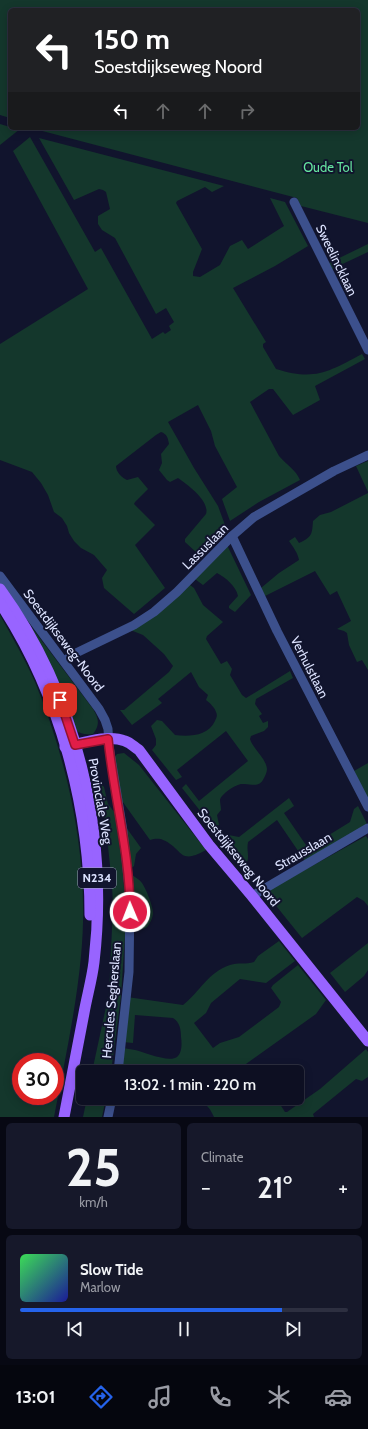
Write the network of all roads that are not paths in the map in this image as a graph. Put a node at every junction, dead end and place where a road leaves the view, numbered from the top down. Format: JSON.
{"nodes":[{"id":1,"x":294,"y":202,"type":"dead end"},
{"id":2,"x":368,"y":350,"type":"edge"},
{"id":3,"x":368,"y":455,"type":"edge"},
{"id":4,"x":232,"y":536,"type":"junction"},
{"id":5,"x":0,"y":576,"type":"edge"},
{"id":6,"x":0,"y":589,"type":"edge"},
{"id":7,"x":0,"y":603,"type":"edge"},
{"id":8,"x":64,"y":661,"type":"junction"},
{"id":9,"x":105,"y":720,"type":"joint"},
{"id":10,"x":108,"y":739,"type":"junction"},
{"id":11,"x":70,"y":746,"type":"junction"},
{"id":12,"x":368,"y":807,"type":"edge"},
{"id":13,"x":368,"y":828,"type":"edge"},
{"id":14,"x":252,"y":896,"type":"junction"},
{"id":15,"x":368,"y":1041,"type":"edge"},
{"id":16,"x":119,"y":1065,"type":"edge"},
{"id":17,"x":111,"y":1105,"type":"edge"},
{"id":18,"x":64,"y":1117,"type":"edge"},
{"id":19,"x":108,"y":1117,"type":"edge"}],
"edges":[{"from":1,"to":2,"type":"street","name":"Sweelincklaan"},
{"from":3,"to":4,"type":"street","name":"Lassuslaan"},
{"from":4,"to":8,"type":"street","name":"Lassuslaan"},
{"from":4,"to":12,"type":"street","name":"Verhulstlaan"},
{"from":5,"to":8,"type":"street","name":"Soestdijkseweg-Noord"},
{"from":6,"to":11,"type":"main road","name":"Provinciale Weg","number":"N234"},
{"from":7,"to":11,"type":"main road","name":"Provinciale Weg","number":"N234"},
{"from":8,"to":9,"type":"street","name":"Soestdijkseweg-Noord"},
{"from":9,"to":10,"type":"street","name":"Hercules Segherslaan"},
{"from":10,"to":11,"type":"main road","name":"Soestdijkseweg Noord"},
{"from":10,"to":14,"type":"main road","name":"Soestdijkseweg Noord"},
{"from":10,"to":16,"type":"street","name":"Hercules Segherslaan"},
{"from":11,"to":18,"type":"main road","name":"Provinciale Weg","number":"N234"},
{"from":13,"to":14,"type":"street","name":"Strausslaan"},
{"from":14,"to":15,"type":"main road","name":"Soestdijkseweg Noord"},
{"from":17,"to":19,"type":"street"}]}
